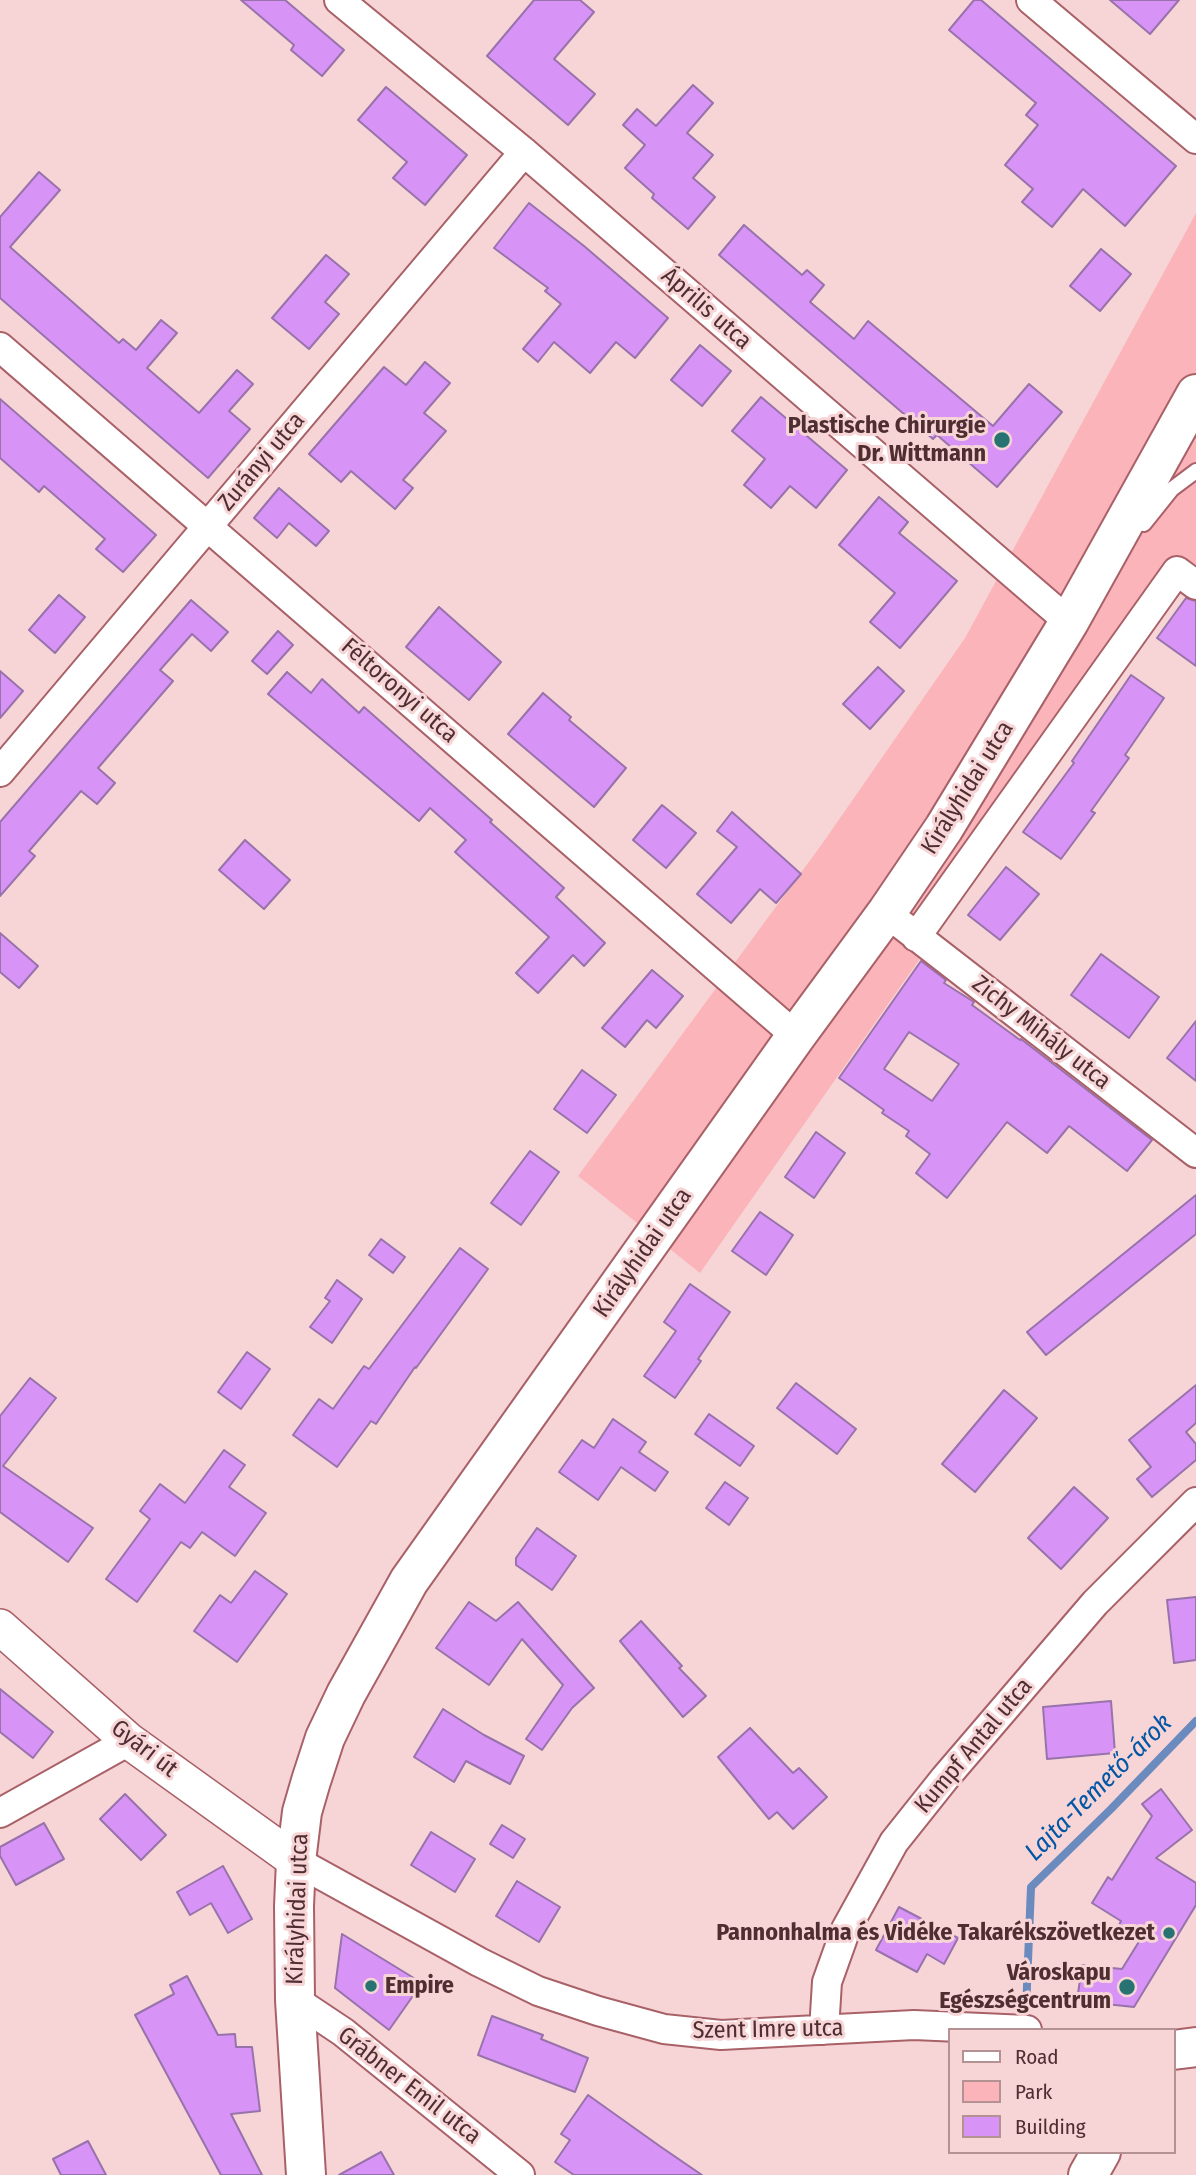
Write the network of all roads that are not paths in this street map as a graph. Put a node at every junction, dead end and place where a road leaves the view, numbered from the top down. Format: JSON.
{"nodes":[{"id":1,"x":340,"y":0,"type":"edge"},
{"id":2,"x":1031,"y":0,"type":"edge"},
{"id":3,"x":1196,"y":139,"type":"edge"},
{"id":4,"x":524,"y":152,"type":"junction"},
{"id":5,"x":0,"y":347,"type":"edge"},
{"id":6,"x":1196,"y":394,"type":"edge"},
{"id":7,"x":1196,"y":471,"type":"edge"},
{"id":8,"x":209,"y":526,"type":"junction"},
{"id":9,"x":1133,"y":541,"type":"dead end"},
{"id":10,"x":1119,"y":564,"type":"dead end"},
{"id":11,"x":1186,"y":578,"type":"edge"},
{"id":12,"x":1069,"y":622,"type":"junction"},
{"id":13,"x":0,"y":772,"type":"edge"},
{"id":14,"x":887,"y":912,"type":"junction"},
{"id":15,"x":916,"y":937,"type":"junction"},
{"id":16,"x":796,"y":1036,"type":"junction"},
{"id":17,"x":1196,"y":1153,"type":"edge"},
{"id":18,"x":1196,"y":1502,"type":"edge"},
{"id":19,"x":0,"y":1627,"type":"edge"},
{"id":20,"x":129,"y":1741,"type":"junction"},
{"id":21,"x":0,"y":1813,"type":"edge"},
{"id":22,"x":296,"y":1861,"type":"junction"},
{"id":23,"x":295,"y":2000,"type":"junction"},
{"id":24,"x":993,"y":2028,"type":"edge"},
{"id":25,"x":824,"y":2030,"type":"junction"},
{"id":26,"x":1196,"y":2047,"type":"edge"},
{"id":27,"x":1175,"y":2050,"type":"edge"},
{"id":28,"x":1100,"y":2154,"type":"edge"},
{"id":29,"x":306,"y":2175,"type":"edge"},
{"id":30,"x":520,"y":2175,"type":"edge"},
{"id":31,"x":1088,"y":2175,"type":"edge"}],
"edges":[{"from":1,"to":4,"type":"street","name":"Április utca"},
{"from":2,"to":3,"type":"street"},
{"from":4,"to":8,"type":"street","name":"Zurányi utca"},
{"from":4,"to":12,"type":"street","name":"Április utca"},
{"from":5,"to":8,"type":"street","name":"Féltoronyi utca"},
{"from":6,"to":12,"type":"main road","name":"Királyhidai utca"},
{"from":7,"to":9,"type":"lane"},
{"from":8,"to":13,"type":"street","name":"Zurányi utca"},
{"from":8,"to":16,"type":"street","name":"Féltoronyi utca"},
{"from":10,"to":12,"type":"lane"},
{"from":11,"to":15,"type":"street","name":"Királyhidai utca"},
{"from":12,"to":14,"type":"main road","name":"Királyhidai utca"},
{"from":14,"to":15,"type":"street","name":"Zichy Mihály utca"},
{"from":14,"to":16,"type":"main road","name":"Királyhidai utca"},
{"from":15,"to":17,"type":"street","name":"Zichy Mihály utca"},
{"from":16,"to":22,"type":"main road","name":"Királyhidai utca"},
{"from":18,"to":25,"type":"street","name":"Kumpf Antal utca"},
{"from":19,"to":20,"type":"street","name":"Gyári út"},
{"from":20,"to":21,"type":"street"},
{"from":20,"to":22,"type":"street","name":"Gyári út"},
{"from":22,"to":23,"type":"main road","name":"Királyhidai utca"},
{"from":22,"to":25,"type":"street","name":"Szent Imre utca"},
{"from":23,"to":29,"type":"main road","name":"Királyhidai utca"},
{"from":23,"to":30,"type":"street","name":"Grábner Emil utca"},
{"from":24,"to":25,"type":"street","name":"Szent Imre utca"},
{"from":26,"to":27,"type":"main road"},
{"from":28,"to":31,"type":"main road"}]}
